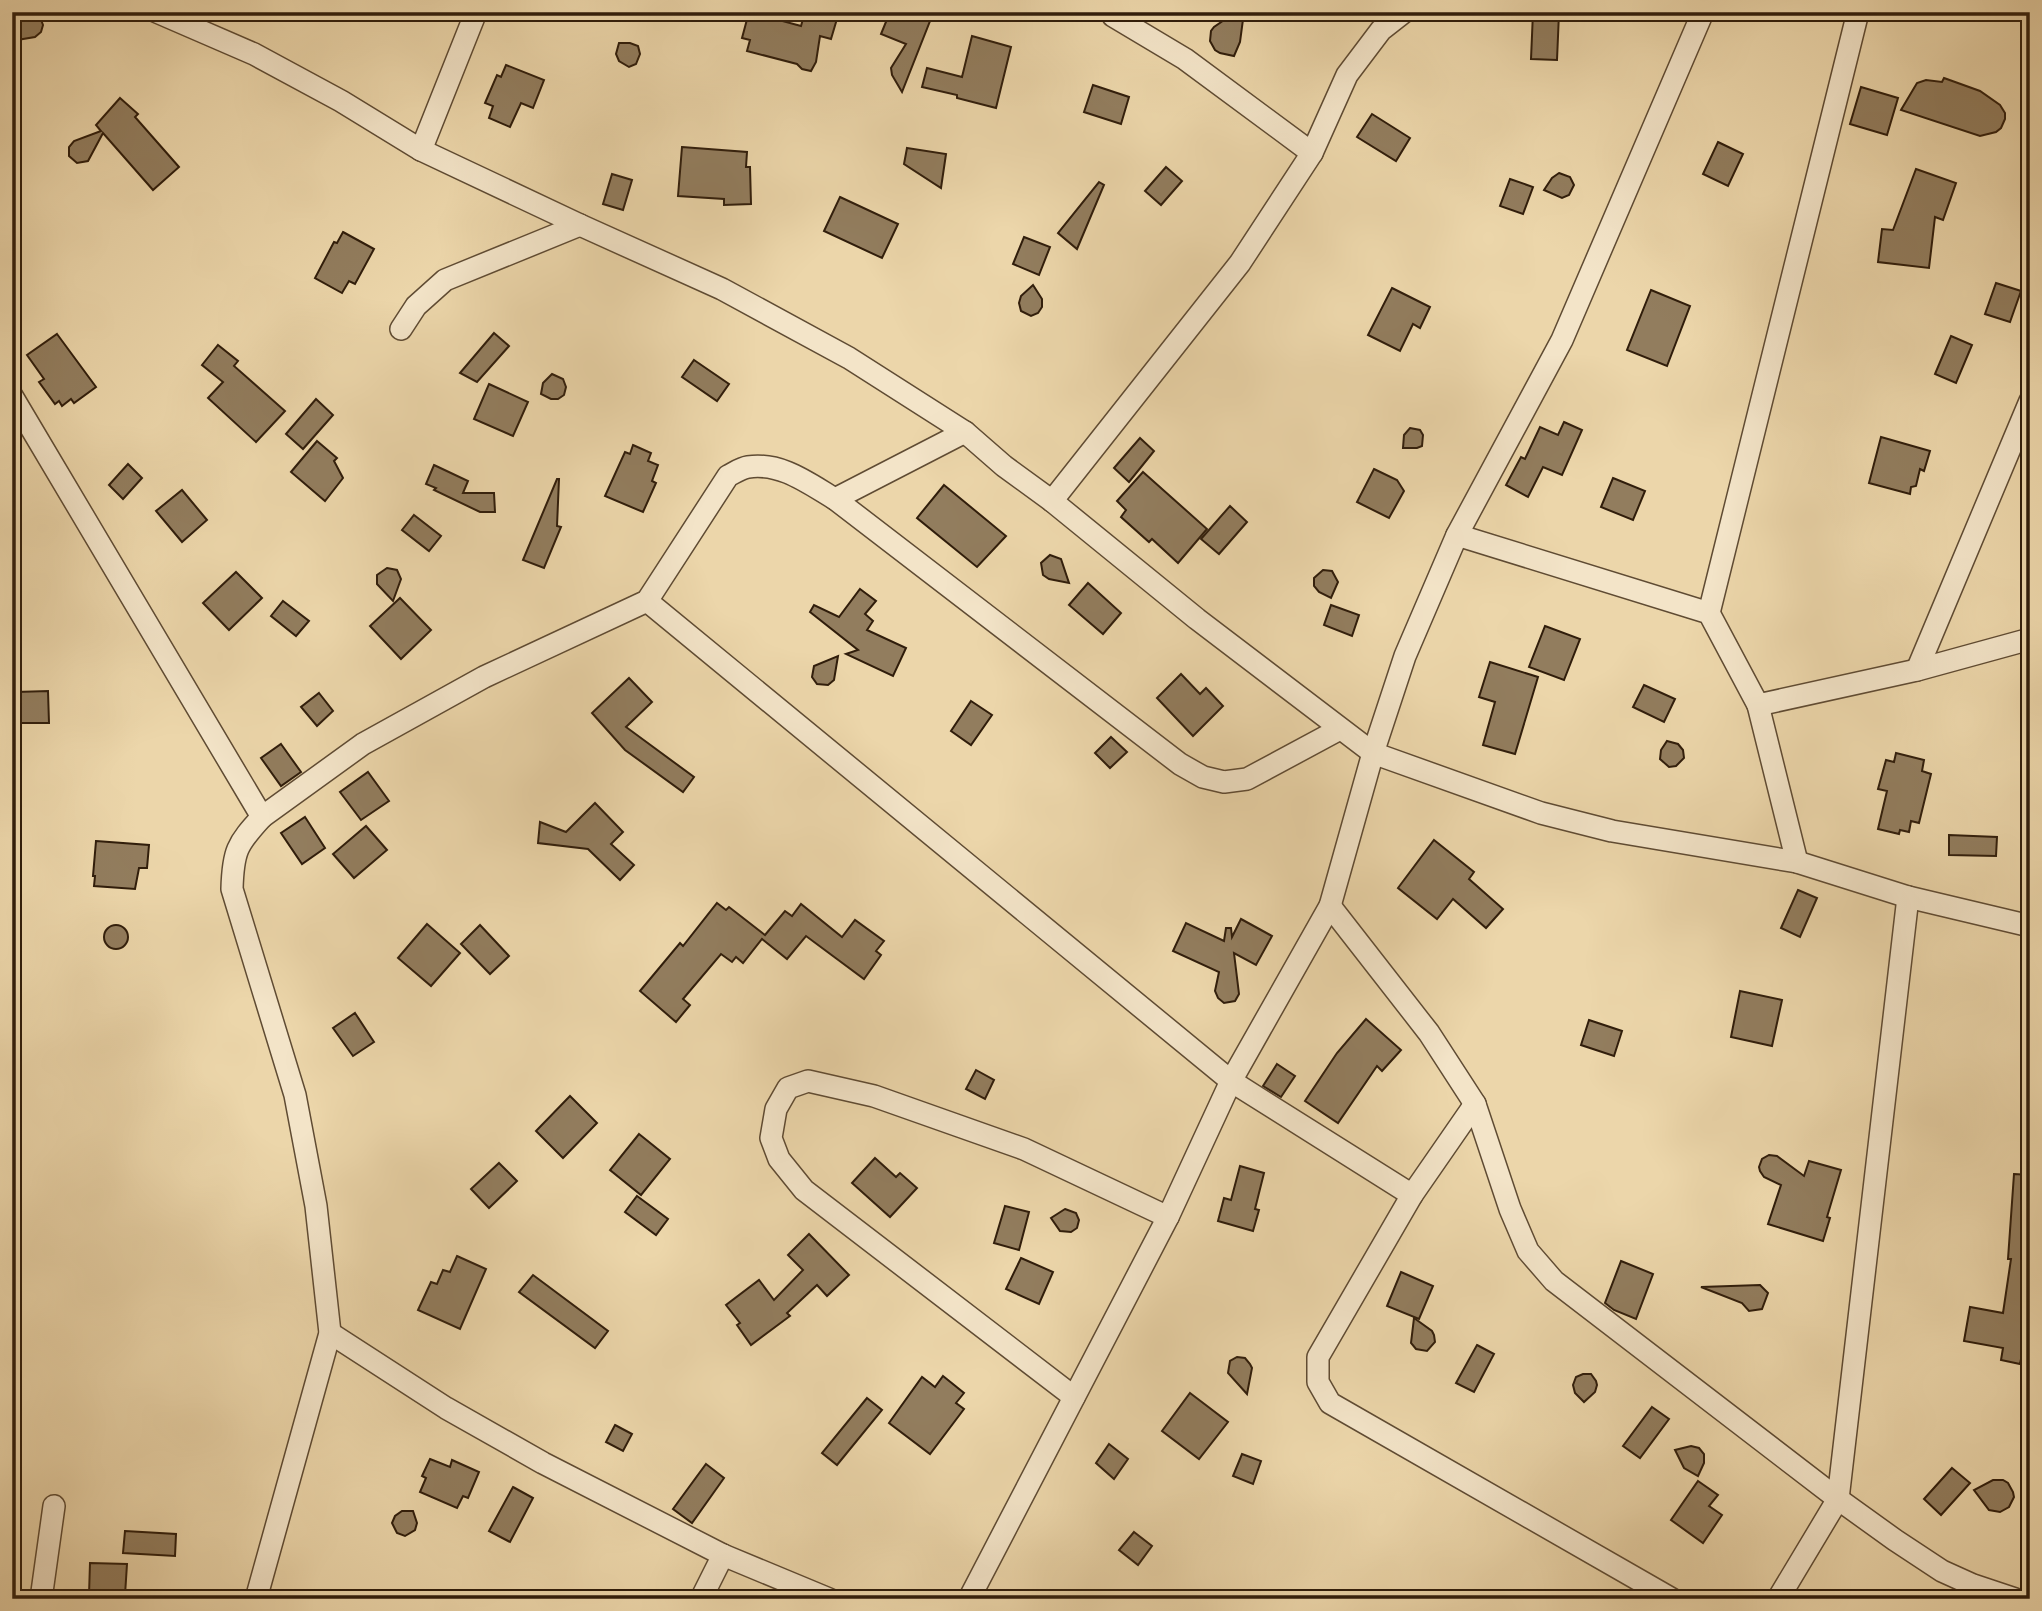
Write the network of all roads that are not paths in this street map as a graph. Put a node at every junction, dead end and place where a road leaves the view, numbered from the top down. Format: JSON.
{"nodes":[{"id":1,"x":157,"y":12,"type":"edge"},
{"id":2,"x":476,"y":12,"type":"edge"},
{"id":3,"x":1405,"y":12,"type":"edge"},
{"id":4,"x":1703,"y":12,"type":"edge"},
{"id":5,"x":1858,"y":12,"type":"edge"},
{"id":6,"x":1109,"y":13,"type":"edge"},
{"id":7,"x":421,"y":150,"type":"junction"},
{"id":8,"x":1312,"y":153,"type":"junction"},
{"id":9,"x":580,"y":225,"type":"junction"},
{"id":10,"x":401,"y":329,"type":"dead end"},
{"id":11,"x":12,"y":396,"type":"edge"},
{"id":12,"x":2030,"y":401,"type":"edge"},
{"id":13,"x":965,"y":432,"type":"junction"},
{"id":14,"x":835,"y":499,"type":"junction"},
{"id":15,"x":1052,"y":501,"type":"junction"},
{"id":16,"x":1457,"y":535,"type":"junction"},
{"id":17,"x":647,"y":601,"type":"junction"},
{"id":18,"x":1709,"y":613,"type":"junction"},
{"id":19,"x":2030,"y":639,"type":"edge"},
{"id":20,"x":1917,"y":670,"type":"junction"},
{"id":21,"x":1758,"y":705,"type":"junction"},
{"id":22,"x":1340,"y":729,"type":"junction"},
{"id":23,"x":1373,"y":752,"type":"junction"},
{"id":24,"x":262,"y":817,"type":"junction"},
{"id":25,"x":1797,"y":862,"type":"junction"},
{"id":26,"x":1909,"y":897,"type":"junction"},
{"id":27,"x":1330,"y":906,"type":"junction"},
{"id":28,"x":2030,"y":926,"type":"edge"},
{"id":29,"x":1231,"y":1081,"type":"junction"},
{"id":30,"x":1475,"y":1104,"type":"junction"},
{"id":31,"x":1412,"y":1195,"type":"junction"},
{"id":32,"x":1168,"y":1217,"type":"junction"},
{"id":33,"x":330,"y":1333,"type":"junction"},
{"id":34,"x":1074,"y":1397,"type":"junction"},
{"id":35,"x":1838,"y":1499,"type":"junction"},
{"id":36,"x":54,"y":1506,"type":"dead end"},
{"id":37,"x":723,"y":1555,"type":"junction"},
{"id":38,"x":2010,"y":1598,"type":"edge"},
{"id":39,"x":41,"y":1599,"type":"edge"},
{"id":40,"x":256,"y":1599,"type":"edge"},
{"id":41,"x":701,"y":1599,"type":"edge"},
{"id":42,"x":829,"y":1599,"type":"edge"},
{"id":43,"x":969,"y":1599,"type":"edge"},
{"id":44,"x":1672,"y":1599,"type":"edge"},
{"id":45,"x":1778,"y":1599,"type":"edge"}],
"edges":[{"from":1,"to":7,"type":"street"},
{"from":2,"to":7,"type":"street"},
{"from":3,"to":8,"type":"street"},
{"from":4,"to":16,"type":"street"},
{"from":5,"to":18,"type":"street"},
{"from":6,"to":8,"type":"street"},
{"from":7,"to":9,"type":"street"},
{"from":8,"to":15,"type":"street"},
{"from":9,"to":10,"type":"street"},
{"from":9,"to":13,"type":"street"},
{"from":11,"to":24,"type":"street"},
{"from":12,"to":20,"type":"street"},
{"from":13,"to":14,"type":"street"},
{"from":13,"to":15,"type":"street"},
{"from":14,"to":17,"type":"street"},
{"from":14,"to":22,"type":"street"},
{"from":15,"to":22,"type":"street"},
{"from":16,"to":18,"type":"street"},
{"from":16,"to":23,"type":"street"},
{"from":17,"to":24,"type":"street"},
{"from":17,"to":29,"type":"street"},
{"from":18,"to":21,"type":"street"},
{"from":19,"to":20,"type":"street"},
{"from":20,"to":21,"type":"street"},
{"from":21,"to":25,"type":"street"},
{"from":22,"to":23,"type":"street"},
{"from":23,"to":25,"type":"street"},
{"from":23,"to":27,"type":"street"},
{"from":24,"to":33,"type":"street"},
{"from":25,"to":26,"type":"street"},
{"from":26,"to":28,"type":"street"},
{"from":26,"to":35,"type":"street"},
{"from":27,"to":29,"type":"street"},
{"from":27,"to":30,"type":"street"},
{"from":29,"to":31,"type":"street"},
{"from":29,"to":32,"type":"street"},
{"from":30,"to":31,"type":"street"},
{"from":30,"to":35,"type":"street"},
{"from":31,"to":44,"type":"street"},
{"from":32,"to":34,"type":"street"},
{"from":32,"to":34,"type":"street"},
{"from":33,"to":37,"type":"street"},
{"from":33,"to":40,"type":"street"},
{"from":34,"to":43,"type":"street"},
{"from":35,"to":38,"type":"street"},
{"from":35,"to":45,"type":"street"},
{"from":36,"to":39,"type":"street"},
{"from":37,"to":41,"type":"street"},
{"from":37,"to":42,"type":"street"}]}
